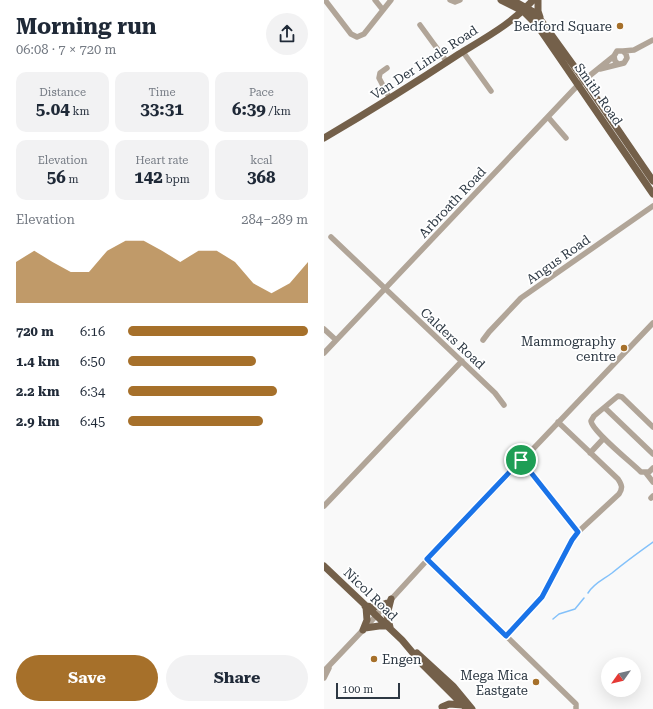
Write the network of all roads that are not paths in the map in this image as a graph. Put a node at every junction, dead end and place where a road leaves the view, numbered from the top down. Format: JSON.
{"nodes":[{"id":1,"x":325,"y":0,"type":"edge"},
{"id":2,"x":375,"y":0,"type":"edge"},
{"id":3,"x":391,"y":0,"type":"edge"},
{"id":4,"x":450,"y":0,"type":"edge"},
{"id":5,"x":460,"y":0,"type":"edge"},
{"id":6,"x":501,"y":0,"type":"edge"},
{"id":7,"x":533,"y":0,"type":"edge"},
{"id":8,"x":538,"y":0,"type":"edge"},
{"id":9,"x":512,"y":2,"type":"edge"},
{"id":10,"x":525,"y":6,"type":"edge"},
{"id":11,"x":383,"y":10,"type":"junction"},
{"id":12,"x":512,"y":20,"type":"junction"},
{"id":13,"x":420,"y":25,"type":"dead end"},
{"id":14,"x":537,"y":25,"type":"junction"},
{"id":15,"x":546,"y":26,"type":"junction"},
{"id":16,"x":653,"y":40,"type":"edge"},
{"id":17,"x":634,"y":50,"type":"junction"},
{"id":18,"x":624,"y":51,"type":"junction"},
{"id":19,"x":463,"y":52,"type":"junction"},
{"id":20,"x":614,"y":56,"type":"junction"},
{"id":21,"x":627,"y":58,"type":"junction"},
{"id":22,"x":447,"y":62,"type":"junction"},
{"id":23,"x":618,"y":64,"type":"junction"},
{"id":24,"x":387,"y":68,"type":"dead end"},
{"id":25,"x":598,"y":70,"type":"junction"},
{"id":26,"x":581,"y":83,"type":"junction"},
{"id":27,"x":491,"y":91,"type":"dead end"},
{"id":28,"x":390,"y":99,"type":"junction"},
{"id":29,"x":548,"y":117,"type":"junction"},
{"id":30,"x":324,"y":138,"type":"edge"},
{"id":31,"x":566,"y":138,"type":"dead end"},
{"id":32,"x":653,"y":181,"type":"edge"},
{"id":33,"x":653,"y":194,"type":"edge"},
{"id":34,"x":653,"y":206,"type":"edge"},
{"id":35,"x":331,"y":237,"type":"dead end"},
{"id":36,"x":385,"y":289,"type":"junction"},
{"id":37,"x":653,"y":322,"type":"edge"},
{"id":38,"x":324,"y":329,"type":"edge"},
{"id":39,"x":336,"y":340,"type":"junction"},
{"id":40,"x":483,"y":340,"type":"dead end"},
{"id":41,"x":324,"y":353,"type":"edge"},
{"id":42,"x":462,"y":361,"type":"junction"},
{"id":43,"x":504,"y":405,"type":"dead end"},
{"id":44,"x":604,"y":408,"type":"junction"},
{"id":45,"x":558,"y":422,"type":"junction"},
{"id":46,"x":653,"y":427,"type":"edge"},
{"id":47,"x":604,"y":438,"type":"junction"},
{"id":48,"x":590,"y":453,"type":"junction"},
{"id":49,"x":653,"y":454,"type":"edge"},
{"id":50,"x":521,"y":460,"type":"junction"},
{"id":51,"x":653,"y":468,"type":"edge"},
{"id":52,"x":646,"y":473,"type":"junction"},
{"id":53,"x":653,"y":482,"type":"edge"},
{"id":54,"x":324,"y":506,"type":"edge"},
{"id":55,"x":578,"y":532,"type":"junction"},
{"id":56,"x":427,"y":559,"type":"junction"},
{"id":57,"x":324,"y":566,"type":"edge"},
{"id":58,"x":389,"y":601,"type":"junction"},
{"id":59,"x":366,"y":606,"type":"junction"},
{"id":60,"x":376,"y":616,"type":"junction"},
{"id":61,"x":389,"y":628,"type":"junction"},
{"id":62,"x":364,"y":629,"type":"junction"},
{"id":63,"x":506,"y":636,"type":"junction"},
{"id":64,"x":402,"y":640,"type":"junction"},
{"id":65,"x":330,"y":664,"type":"junction"},
{"id":66,"x":324,"y":671,"type":"edge"},
{"id":67,"x":324,"y":678,"type":"edge"},
{"id":68,"x":442,"y":707,"type":"dead end"},
{"id":69,"x":465,"y":707,"type":"edge"},
{"id":70,"x":472,"y":709,"type":"edge"},
{"id":71,"x":576,"y":709,"type":"edge"}],
"edges":[{"from":1,"to":11,"type":"street"},
{"from":2,"to":11,"type":"street"},
{"from":3,"to":11,"type":"street"},
{"from":4,"to":5,"type":"street"},
{"from":6,"to":9,"type":"main road"},
{"from":7,"to":10,"type":"main road","name":"Van Der Linde Road"},
{"from":8,"to":15,"type":"main road"},
{"from":9,"to":10,"type":"main road"},
{"from":9,"to":10,"type":"main road"},
{"from":9,"to":12,"type":"main road"},
{"from":10,"to":12,"type":"main road","name":"Van Der Linde Road"},
{"from":10,"to":14,"type":"main road","name":"Smith Road"},
{"from":10,"to":15,"type":"main road","name":"Smith Road"},
{"from":12,"to":14,"type":"main road"},
{"from":12,"to":19,"type":"main road","name":"Van Der Linde Road"},
{"from":13,"to":22,"type":"street"},
{"from":14,"to":26,"type":"main road","name":"Smith Road"},
{"from":15,"to":26,"type":"main road","name":"Smith Road"},
{"from":16,"to":17,"type":"street"},
{"from":17,"to":18,"type":"street"},
{"from":17,"to":21,"type":"street"},
{"from":18,"to":20,"type":"street"},
{"from":18,"to":21,"type":"street"},
{"from":19,"to":22,"type":"main road","name":"Van Der Linde Road"},
{"from":19,"to":27,"type":"street"},
{"from":20,"to":23,"type":"street"},
{"from":20,"to":25,"type":"street","name":"Arbroath Road"},
{"from":21,"to":23,"type":"street"},
{"from":22,"to":28,"type":"main road","name":"Van Der Linde Road"},
{"from":23,"to":25,"type":"street","name":"Arbroath Road"},
{"from":24,"to":28,"type":"street"},
{"from":25,"to":26,"type":"street","name":"Arbroath Road"},
{"from":26,"to":29,"type":"street","name":"Arbroath Road"},
{"from":26,"to":32,"type":"main road","name":"Smith Road"},
{"from":26,"to":33,"type":"main road","name":"Smith Road"},
{"from":28,"to":30,"type":"main road","name":"Van Der Linde Road"},
{"from":29,"to":31,"type":"street"},
{"from":29,"to":36,"type":"street","name":"Arbroath Road"},
{"from":34,"to":40,"type":"street","name":"Angus Road"},
{"from":35,"to":36,"type":"street","name":"Calders Road"},
{"from":36,"to":39,"type":"street","name":"Arbroath Road"},
{"from":36,"to":42,"type":"street","name":"Calders Road"},
{"from":37,"to":45,"type":"street"},
{"from":38,"to":39,"type":"street"},
{"from":39,"to":41,"type":"street","name":"Arbroath Road"},
{"from":42,"to":43,"type":"street","name":"Calders Road"},
{"from":42,"to":54,"type":"street"},
{"from":44,"to":46,"type":"street"},
{"from":44,"to":47,"type":"street"},
{"from":44,"to":49,"type":"street"},
{"from":45,"to":48,"type":"street"},
{"from":45,"to":50,"type":"street"},
{"from":47,"to":48,"type":"street"},
{"from":47,"to":52,"type":"street"},
{"from":48,"to":55,"type":"street"},
{"from":50,"to":55,"type":"street"},
{"from":50,"to":56,"type":"street"},
{"from":51,"to":52,"type":"street"},
{"from":52,"to":53,"type":"street"},
{"from":55,"to":63,"type":"street"},
{"from":56,"to":58,"type":"street"},
{"from":56,"to":63,"type":"street"},
{"from":57,"to":59,"type":"main road","name":"Nicol Road"},
{"from":58,"to":59,"type":"main road"},
{"from":58,"to":60,"type":"street"},
{"from":58,"to":61,"type":"main road"},
{"from":59,"to":60,"type":"main road","name":"Nicol Road"},
{"from":59,"to":62,"type":"main road"},
{"from":60,"to":61,"type":"main road","name":"Nicol Road"},
{"from":60,"to":62,"type":"street"},
{"from":61,"to":62,"type":"main road"},
{"from":61,"to":64,"type":"main road","name":"Nicol Road"},
{"from":62,"to":65,"type":"street"},
{"from":63,"to":71,"type":"street"},
{"from":64,"to":69,"type":"main road","name":"Nicol Road"},
{"from":64,"to":70,"type":"main road","name":"Nicol Road"},
{"from":65,"to":66,"type":"street"},
{"from":65,"to":67,"type":"street"},
{"from":68,"to":69,"type":"main road"}]}
